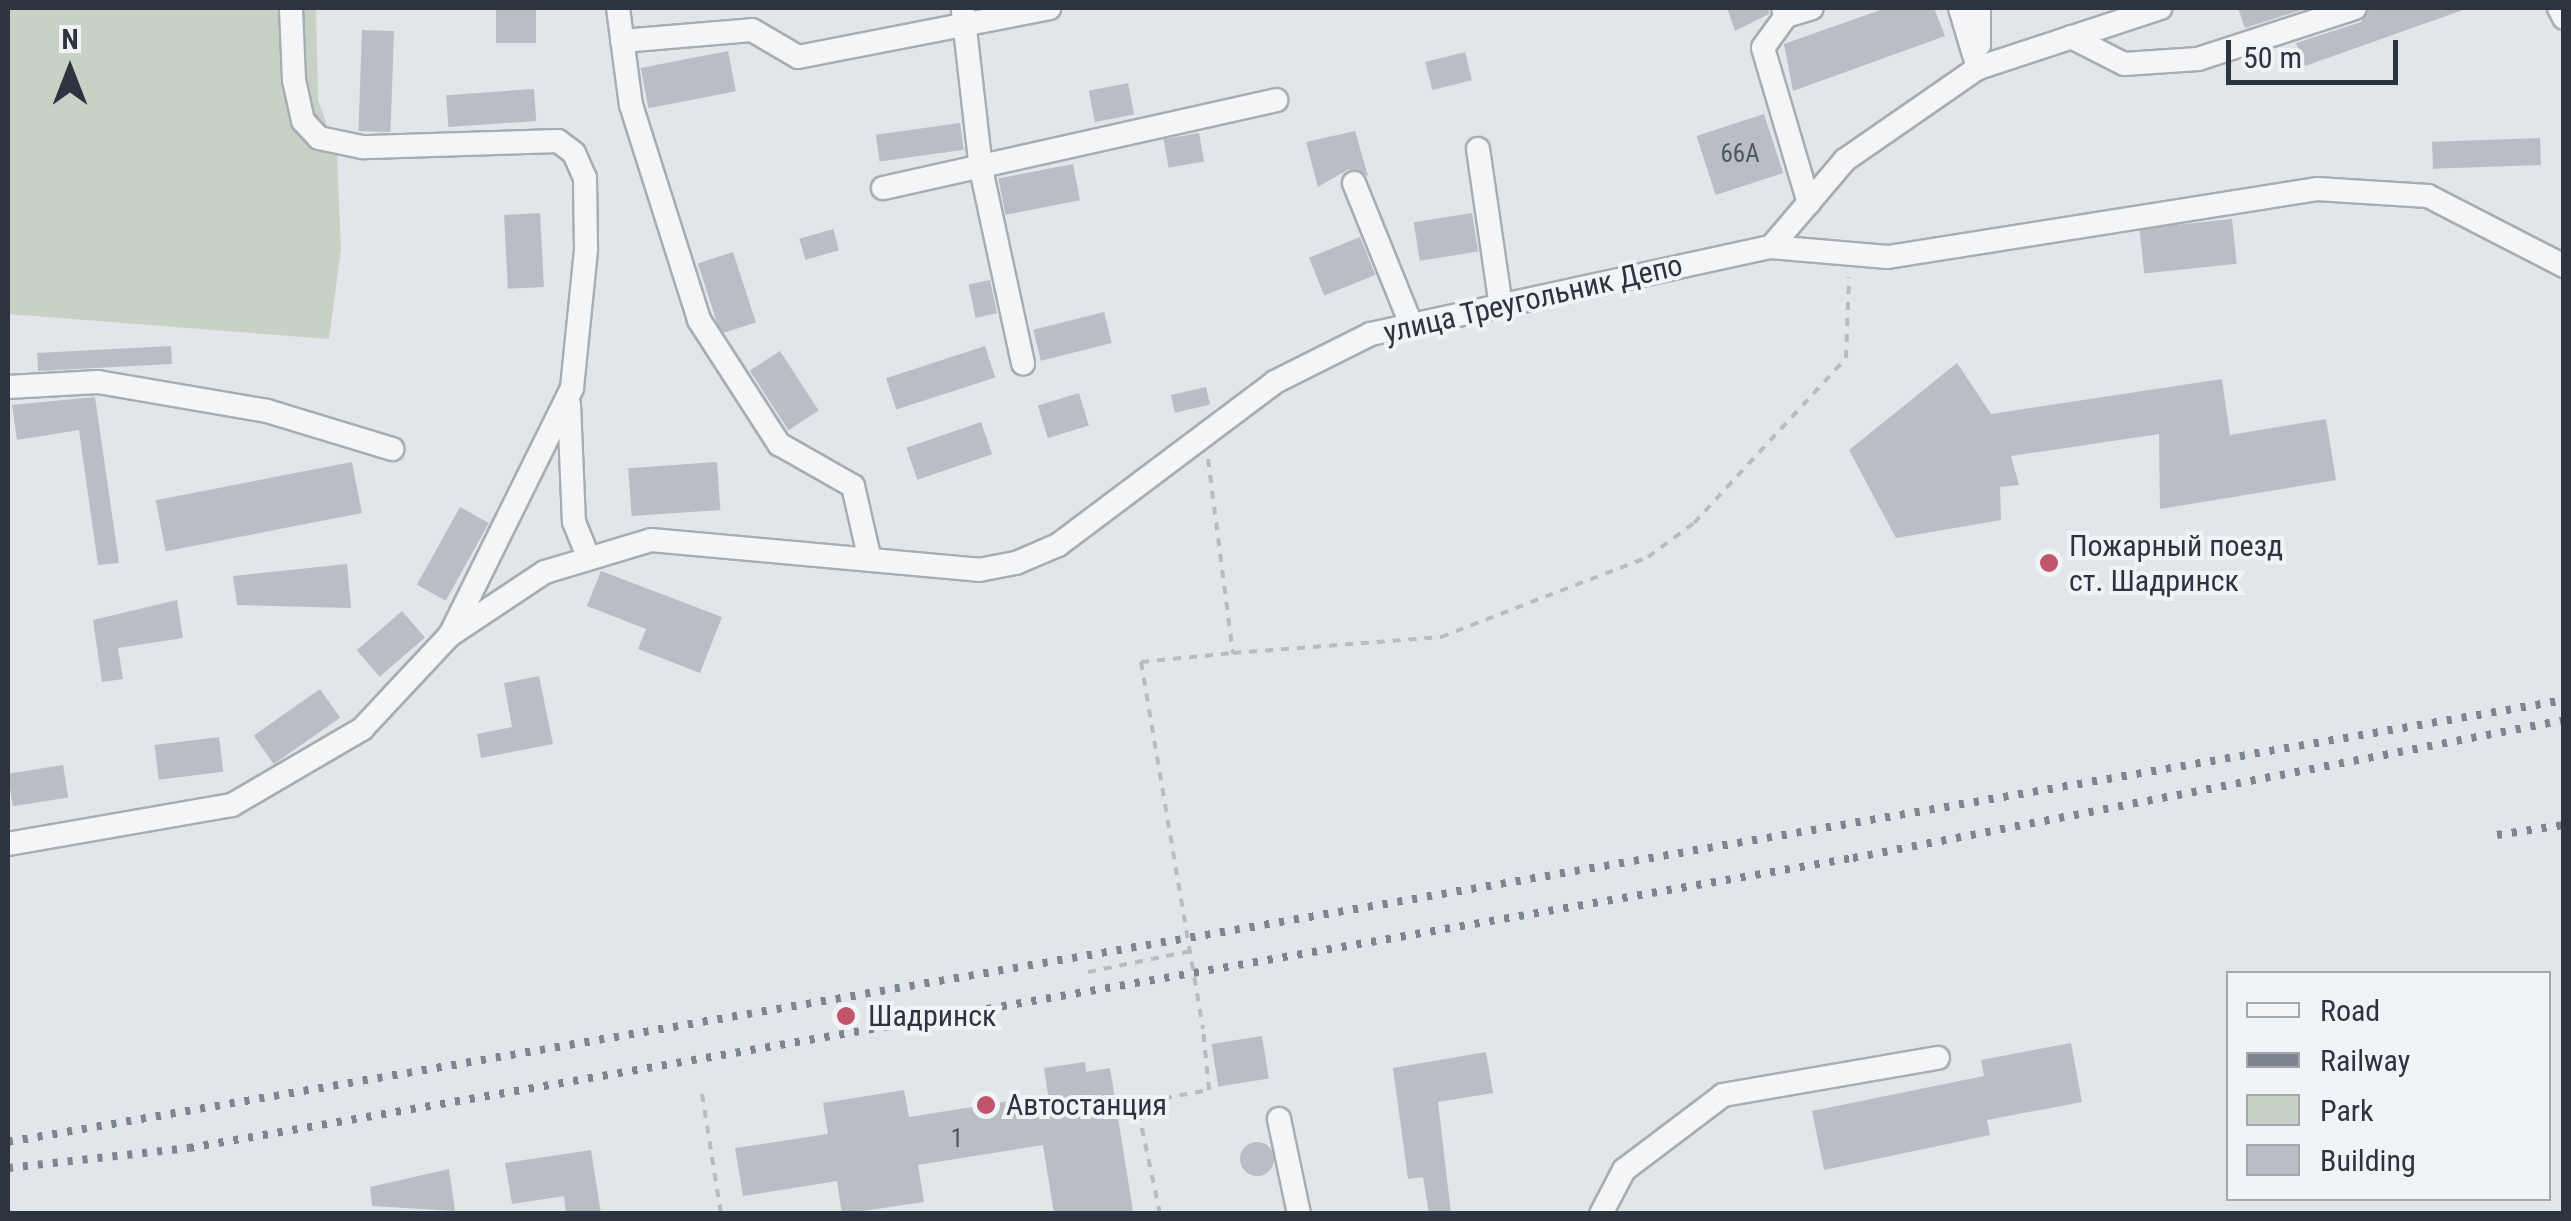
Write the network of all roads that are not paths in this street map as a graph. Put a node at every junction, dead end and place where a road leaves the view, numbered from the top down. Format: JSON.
{"nodes":[{"id":1,"x":292,"y":8,"type":"edge"},
{"id":2,"x":618,"y":8,"type":"edge"},
{"id":3,"x":1049,"y":8,"type":"edge"},
{"id":4,"x":1812,"y":8,"type":"edge"},
{"id":5,"x":1960,"y":8,"type":"edge"},
{"id":6,"x":1979,"y":8,"type":"edge"},
{"id":7,"x":2160,"y":8,"type":"edge"},
{"id":8,"x":2355,"y":8,"type":"edge"},
{"id":9,"x":2560,"y":8,"type":"edge"},
{"id":10,"x":1785,"y":12,"type":"edge"},
{"id":11,"x":964,"y":15,"type":"edge"},
{"id":12,"x":2564,"y":18,"type":"edge"},
{"id":13,"x":2071,"y":37,"type":"junction"},
{"id":14,"x":622,"y":42,"type":"junction"},
{"id":15,"x":1978,"y":68,"type":"junction"},
{"id":16,"x":1276,"y":100,"type":"dead end"},
{"id":17,"x":1478,"y":149,"type":"dead end"},
{"id":18,"x":981,"y":169,"type":"junction"},
{"id":19,"x":1354,"y":183,"type":"dead end"},
{"id":20,"x":883,"y":188,"type":"dead end"},
{"id":21,"x":1809,"y":202,"type":"junction"},
{"id":22,"x":1771,"y":247,"type":"junction"},
{"id":23,"x":2564,"y":266,"type":"edge"},
{"id":24,"x":1502,"y":306,"type":"junction"},
{"id":25,"x":1410,"y":324,"type":"junction"},
{"id":26,"x":1023,"y":364,"type":"dead end"},
{"id":27,"x":8,"y":387,"type":"edge"},
{"id":28,"x":568,"y":396,"type":"junction"},
{"id":29,"x":392,"y":449,"type":"dead end"},
{"id":30,"x":587,"y":554,"type":"junction"},
{"id":31,"x":870,"y":560,"type":"junction"},
{"id":32,"x":450,"y":635,"type":"junction"},
{"id":33,"x":8,"y":844,"type":"edge"},
{"id":34,"x":1938,"y":1058,"type":"dead end"},
{"id":35,"x":1278,"y":1119,"type":"dead end"},
{"id":36,"x":1298,"y":1214,"type":"edge"},
{"id":37,"x":1601,"y":1214,"type":"edge"}],
"edges":[{"from":1,"to":28,"type":"street"},
{"from":2,"to":14,"type":"street"},
{"from":3,"to":11,"type":"street"},
{"from":4,"to":10,"type":"street"},
{"from":5,"to":15,"type":"street"},
{"from":6,"to":15,"type":"street"},
{"from":7,"to":13,"type":"street"},
{"from":8,"to":13,"type":"street"},
{"from":9,"to":12,"type":"street"},
{"from":10,"to":21,"type":"street"},
{"from":11,"to":14,"type":"street"},
{"from":11,"to":18,"type":"street"},
{"from":13,"to":15,"type":"street"},
{"from":14,"to":31,"type":"street"},
{"from":15,"to":21,"type":"street"},
{"from":16,"to":18,"type":"street"},
{"from":17,"to":24,"type":"street"},
{"from":18,"to":20,"type":"street"},
{"from":18,"to":26,"type":"street"},
{"from":19,"to":25,"type":"street"},
{"from":21,"to":22,"type":"street"},
{"from":22,"to":23,"type":"street","name":"улица Треугольник Депо"},
{"from":22,"to":24,"type":"street","name":"улица Треугольник Депо"},
{"from":24,"to":25,"type":"street","name":"улица Треугольник Депо"},
{"from":25,"to":31,"type":"street","name":"улица Треугольник Депо"},
{"from":27,"to":29,"type":"street"},
{"from":28,"to":30,"type":"street"},
{"from":28,"to":32,"type":"street"},
{"from":30,"to":31,"type":"street","name":"улица Треугольник Депо"},
{"from":30,"to":32,"type":"street","name":"улица Треугольник Депо"},
{"from":32,"to":33,"type":"street"},
{"from":34,"to":37,"type":"street"},
{"from":35,"to":36,"type":"street"}]}
